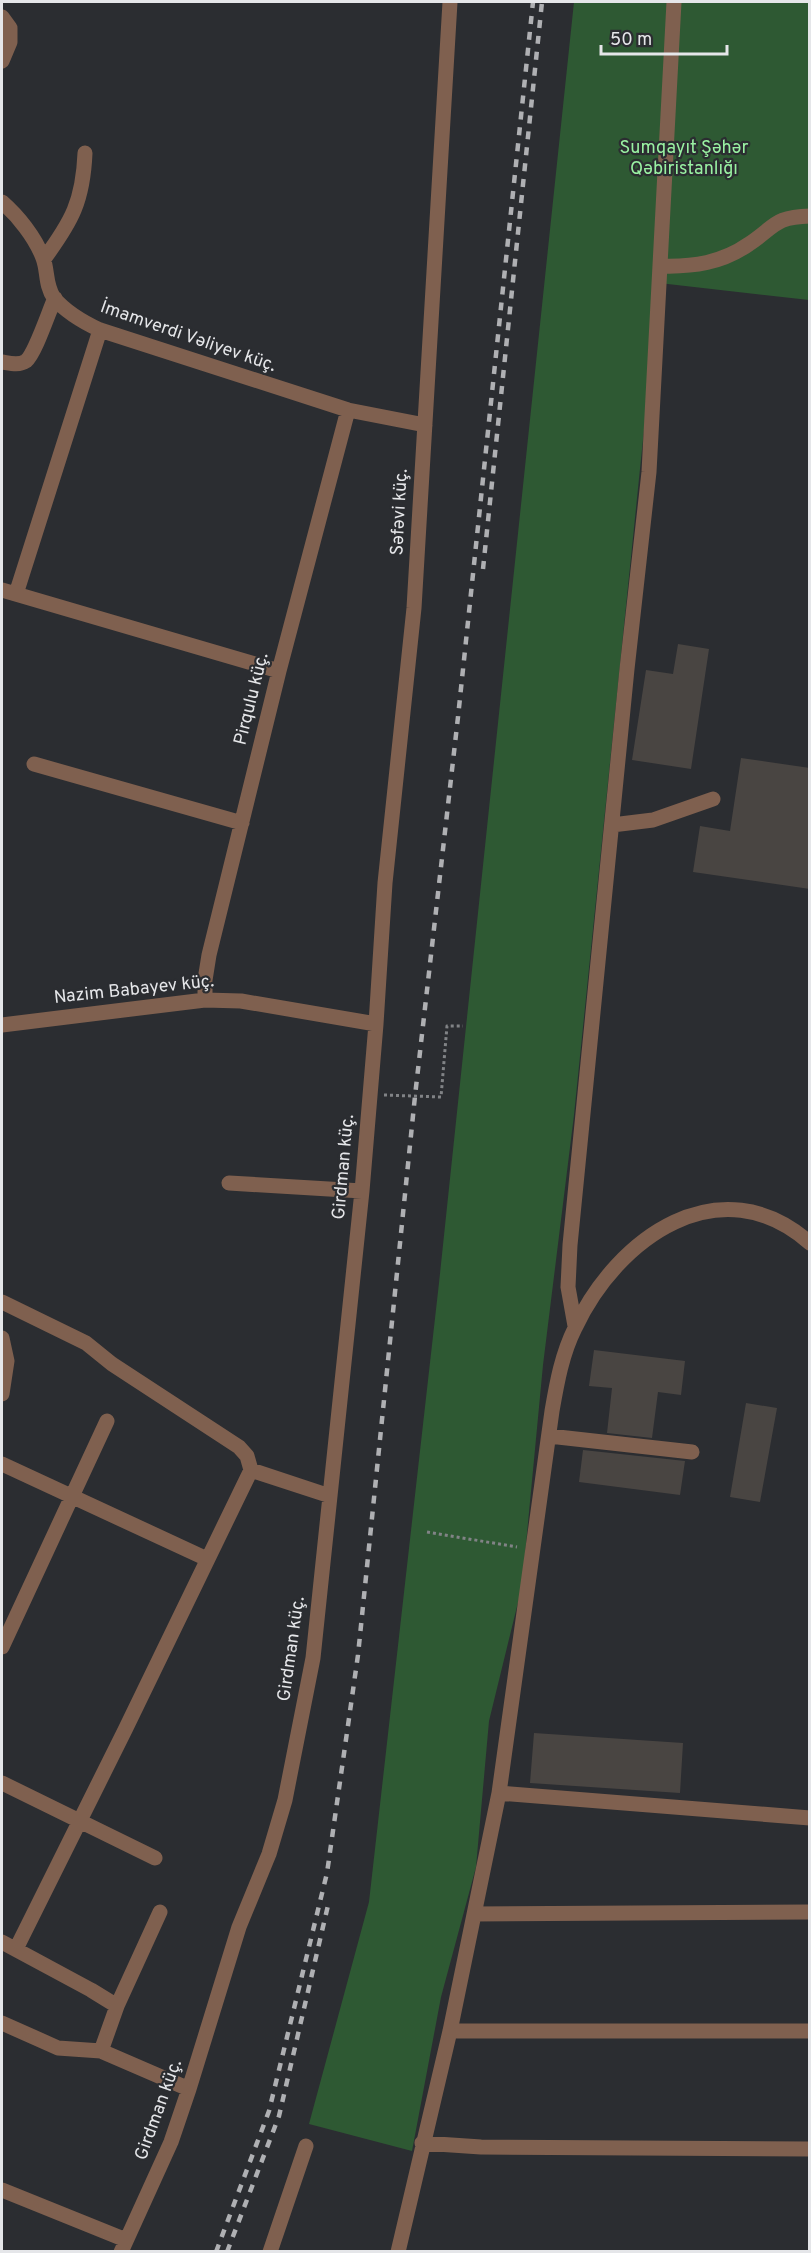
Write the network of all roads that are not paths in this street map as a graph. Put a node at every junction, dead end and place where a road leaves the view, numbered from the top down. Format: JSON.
{"nodes":[{"id":1,"x":450,"y":2,"type":"edge"},
{"id":2,"x":674,"y":2,"type":"edge"},
{"id":3,"x":2,"y":16,"type":"edge"},
{"id":4,"x":2,"y":61,"type":"edge"},
{"id":5,"x":85,"y":153,"type":"dead end"},
{"id":6,"x":2,"y":202,"type":"edge"},
{"id":7,"x":810,"y":216,"type":"edge"},
{"id":8,"x":44,"y":259,"type":"junction"},
{"id":9,"x":661,"y":266,"type":"junction"},
{"id":10,"x":55,"y":298,"type":"junction"},
{"id":11,"x":100,"y":330,"type":"junction"},
{"id":12,"x":2,"y":362,"type":"edge"},
{"id":13,"x":348,"y":410,"type":"junction"},
{"id":14,"x":425,"y":425,"type":"junction"},
{"id":15,"x":9,"y":592,"type":"edge"},
{"id":16,"x":279,"y":671,"type":"junction"},
{"id":17,"x":34,"y":764,"type":"dead end"},
{"id":18,"x":713,"y":799,"type":"dead end"},
{"id":19,"x":242,"y":823,"type":"junction"},
{"id":20,"x":612,"y":825,"type":"junction"},
{"id":21,"x":205,"y":1000,"type":"junction"},
{"id":22,"x":376,"y":1024,"type":"junction"},
{"id":23,"x":2,"y":1025,"type":"edge"},
{"id":24,"x":229,"y":1183,"type":"dead end"},
{"id":25,"x":363,"y":1191,"type":"junction"},
{"id":26,"x":807,"y":1238,"type":"edge"},
{"id":27,"x":2,"y":1302,"type":"edge"},
{"id":28,"x":575,"y":1326,"type":"junction"},
{"id":29,"x":2,"y":1338,"type":"edge"},
{"id":30,"x":2,"y":1394,"type":"edge"},
{"id":31,"x":107,"y":1420,"type":"dead end"},
{"id":32,"x":549,"y":1436,"type":"junction"},
{"id":33,"x":692,"y":1452,"type":"dead end"},
{"id":34,"x":2,"y":1464,"type":"edge"},
{"id":35,"x":251,"y":1470,"type":"junction"},
{"id":36,"x":72,"y":1496,"type":"junction"},
{"id":37,"x":330,"y":1496,"type":"junction"},
{"id":38,"x":207,"y":1559,"type":"junction"},
{"id":39,"x":2,"y":1647,"type":"edge"},
{"id":40,"x":2,"y":1783,"type":"edge"},
{"id":41,"x":499,"y":1793,"type":"junction"},
{"id":42,"x":810,"y":1818,"type":"edge"},
{"id":43,"x":78,"y":1822,"type":"junction"},
{"id":44,"x":155,"y":1858,"type":"dead end"},
{"id":45,"x":160,"y":1912,"type":"dead end"},
{"id":46,"x":810,"y":1912,"type":"edge"},
{"id":47,"x":474,"y":1914,"type":"junction"},
{"id":48,"x":2,"y":1942,"type":"edge"},
{"id":49,"x":16,"y":1949,"type":"junction"},
{"id":50,"x":117,"y":2006,"type":"junction"},
{"id":51,"x":2,"y":2023,"type":"edge"},
{"id":52,"x":450,"y":2031,"type":"junction"},
{"id":53,"x":810,"y":2031,"type":"edge"},
{"id":54,"x":101,"y":2051,"type":"junction"},
{"id":55,"x":189,"y":2089,"type":"junction"},
{"id":56,"x":422,"y":2143,"type":"junction"},
{"id":57,"x":306,"y":2146,"type":"dead end"},
{"id":58,"x":810,"y":2148,"type":"edge"},
{"id":59,"x":2,"y":2190,"type":"edge"},
{"id":60,"x":123,"y":2246,"type":"edge"},
{"id":61,"x":270,"y":2252,"type":"edge"},
{"id":62,"x":399,"y":2252,"type":"edge"}],
"edges":[{"from":1,"to":14,"type":"street","name":"Səfəvi küç."},
{"from":2,"to":9,"type":"street"},
{"from":3,"to":4,"type":"street"},
{"from":5,"to":8,"type":"street"},
{"from":6,"to":8,"type":"street"},
{"from":7,"to":9,"type":"street"},
{"from":8,"to":10,"type":"street"},
{"from":9,"to":20,"type":"street"},
{"from":10,"to":11,"type":"street","name":"İmamverdi Vəliyev küç."},
{"from":10,"to":12,"type":"street"},
{"from":11,"to":13,"type":"street","name":"İmamverdi Vəliyev küç."},
{"from":11,"to":15,"type":"street"},
{"from":13,"to":14,"type":"street","name":"İmamverdi Vəliyev küç."},
{"from":13,"to":16,"type":"street","name":"Pirqulu küç."},
{"from":14,"to":22,"type":"street","name":"Səfəvi küç."},
{"from":15,"to":16,"type":"street"},
{"from":16,"to":19,"type":"street","name":"Pirqulu küç."},
{"from":17,"to":19,"type":"street"},
{"from":18,"to":20,"type":"street"},
{"from":19,"to":21,"type":"street","name":"Pirqulu küç."},
{"from":20,"to":28,"type":"street"},
{"from":21,"to":22,"type":"street","name":"Nazim Babayev küç."},
{"from":21,"to":23,"type":"street","name":"Nazim Babayev küç."},
{"from":22,"to":25,"type":"street","name":"Girdman küç."},
{"from":24,"to":25,"type":"street"},
{"from":25,"to":37,"type":"street","name":"Girdman küç."},
{"from":26,"to":28,"type":"street"},
{"from":27,"to":35,"type":"street"},
{"from":28,"to":32,"type":"street"},
{"from":29,"to":30,"type":"street"},
{"from":31,"to":36,"type":"street"},
{"from":32,"to":33,"type":"street"},
{"from":32,"to":41,"type":"street"},
{"from":34,"to":36,"type":"street"},
{"from":35,"to":37,"type":"street"},
{"from":35,"to":38,"type":"street"},
{"from":36,"to":38,"type":"street"},
{"from":36,"to":39,"type":"street"},
{"from":37,"to":55,"type":"street","name":"Girdman küç."},
{"from":38,"to":43,"type":"street"},
{"from":40,"to":43,"type":"street"},
{"from":41,"to":42,"type":"street"},
{"from":41,"to":47,"type":"street"},
{"from":43,"to":44,"type":"street"},
{"from":43,"to":49,"type":"street"},
{"from":45,"to":50,"type":"street"},
{"from":46,"to":47,"type":"street"},
{"from":47,"to":52,"type":"street"},
{"from":48,"to":49,"type":"street"},
{"from":49,"to":50,"type":"street"},
{"from":50,"to":54,"type":"street"},
{"from":51,"to":54,"type":"street"},
{"from":52,"to":53,"type":"street"},
{"from":52,"to":56,"type":"street"},
{"from":54,"to":55,"type":"street"},
{"from":55,"to":60,"type":"street","name":"Girdman küç."},
{"from":56,"to":58,"type":"street"},
{"from":56,"to":62,"type":"street"},
{"from":57,"to":61,"type":"street"},
{"from":59,"to":60,"type":"street"}]}
